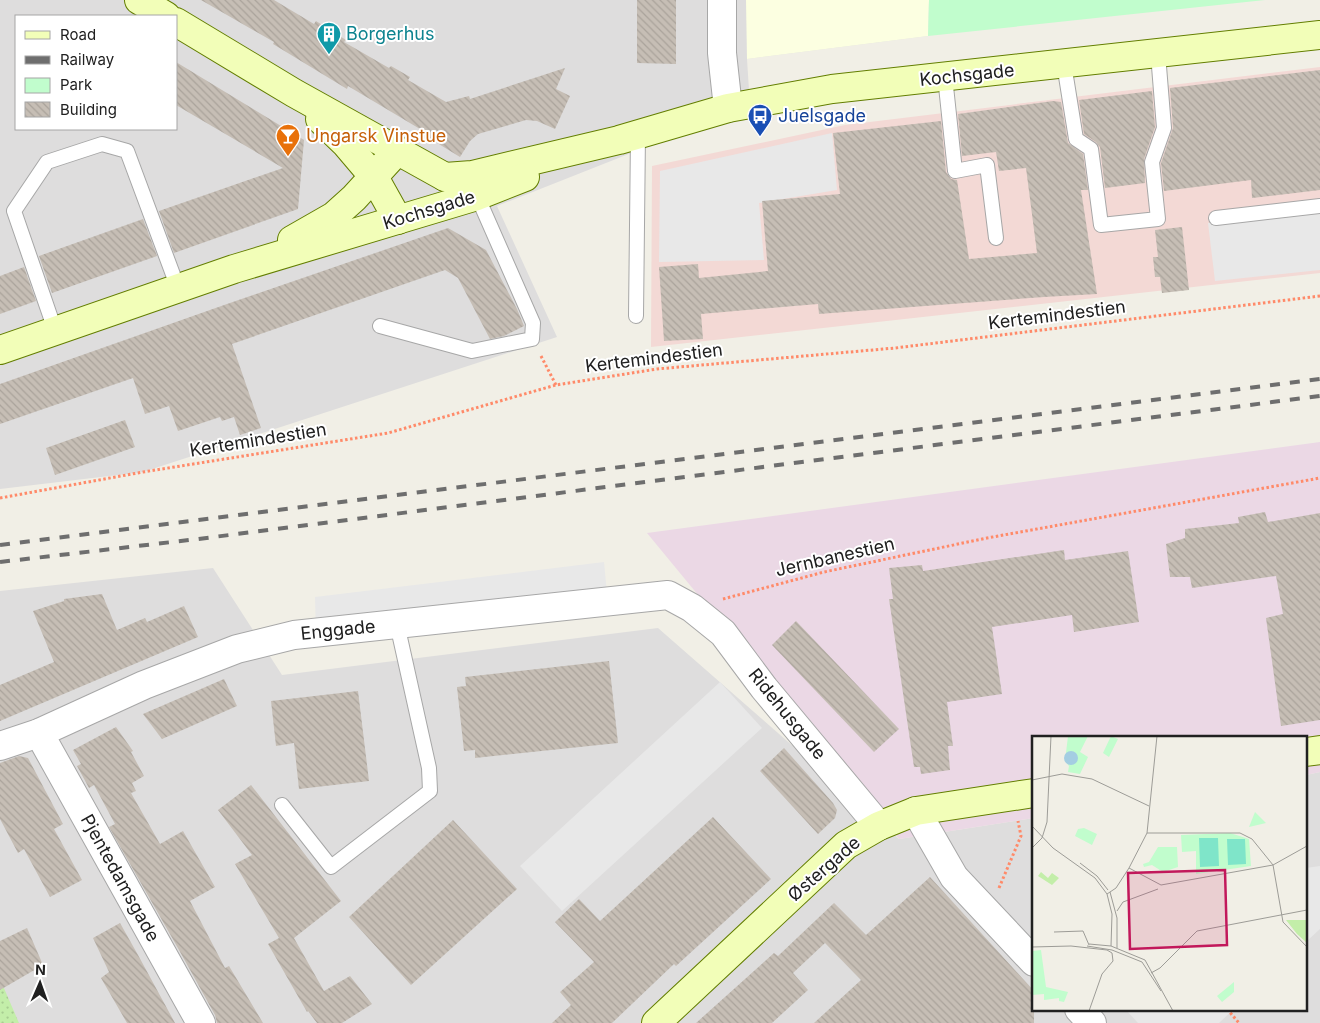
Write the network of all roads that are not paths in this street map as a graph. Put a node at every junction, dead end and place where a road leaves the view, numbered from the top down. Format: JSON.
{"nodes":[{"id":1,"x":139,"y":0,"type":"edge"},
{"id":2,"x":722,"y":0,"type":"edge"},
{"id":3,"x":164,"y":15,"type":"edge"},
{"id":4,"x":178,"y":23,"type":"edge"},
{"id":5,"x":1320,"y":35,"type":"edge"},
{"id":6,"x":1158,"y":54,"type":"junction"},
{"id":7,"x":1064,"y":64,"type":"junction"},
{"id":8,"x":944,"y":77,"type":"junction"},
{"id":9,"x":294,"y":93,"type":"junction"},
{"id":10,"x":728,"y":108,"type":"junction"},
{"id":11,"x":629,"y":137,"type":"junction"},
{"id":12,"x":397,"y":151,"type":"junction"},
{"id":13,"x":374,"y":176,"type":"junction"},
{"id":14,"x":445,"y":177,"type":"junction"},
{"id":15,"x":474,"y":186,"type":"junction"},
{"id":16,"x":443,"y":206,"type":"junction"},
{"id":17,"x":1320,"y":206,"type":"edge"},
{"id":18,"x":1216,"y":218,"type":"dead end"},
{"id":19,"x":398,"y":220,"type":"junction"},
{"id":20,"x":996,"y":238,"type":"dead end"},
{"id":21,"x":234,"y":269,"type":"junction"},
{"id":22,"x":178,"y":288,"type":"junction"},
{"id":23,"x":636,"y":316,"type":"dead end"},
{"id":24,"x":380,"y":326,"type":"dead end"},
{"id":25,"x":55,"y":330,"type":"junction"},
{"id":26,"x":0,"y":350,"type":"edge"},
{"id":27,"x":692,"y":608,"type":"joint"},
{"id":28,"x":396,"y":624,"type":"junction"},
{"id":29,"x":39,"y":733,"type":"junction"},
{"id":30,"x":0,"y":746,"type":"edge"},
{"id":31,"x":1023,"y":795,"type":"edge"},
{"id":32,"x":282,"y":805,"type":"dead end"},
{"id":33,"x":916,"y":811,"type":"junction"},
{"id":34,"x":879,"y":826,"type":"junction"},
{"id":35,"x":1032,"y":960,"type":"edge"},
{"id":36,"x":1080,"y":1010,"type":"edge"},
{"id":37,"x":201,"y":1023,"type":"edge"},
{"id":38,"x":656,"y":1023,"type":"edge"},
{"id":39,"x":1092,"y":1023,"type":"edge"}],
"edges":[{"from":1,"to":3,"type":"main road"},
{"from":2,"to":10,"type":"street"},
{"from":4,"to":9,"type":"main road"},
{"from":5,"to":6,"type":"main road","name":"Kochsgade"},
{"from":6,"to":7,"type":"main road","name":"Kochsgade"},
{"from":6,"to":7,"type":"lane"},
{"from":7,"to":8,"type":"main road","name":"Kochsgade"},
{"from":8,"to":10,"type":"main road","name":"Kochsgade"},
{"from":8,"to":20,"type":"lane"},
{"from":9,"to":12,"type":"main road"},
{"from":9,"to":13,"type":"main road"},
{"from":10,"to":11,"type":"main road","name":"Kochsgade"},
{"from":11,"to":15,"type":"main road","name":"Kochsgade"},
{"from":11,"to":23,"type":"lane"},
{"from":12,"to":13,"type":"main road","name":"Kochsgade"},
{"from":12,"to":14,"type":"main road"},
{"from":13,"to":19,"type":"main road"},
{"from":13,"to":21,"type":"main road","name":"Kochsgade"},
{"from":14,"to":15,"type":"main road","name":"Kochsgade"},
{"from":14,"to":16,"type":"main road"},
{"from":15,"to":16,"type":"main road","name":"Kochsgade"},
{"from":15,"to":24,"type":"lane"},
{"from":16,"to":19,"type":"main road","name":"Kochsgade"},
{"from":17,"to":18,"type":"lane"},
{"from":19,"to":21,"type":"main road","name":"Kochsgade"},
{"from":21,"to":22,"type":"main road","name":"Kochsgade"},
{"from":22,"to":25,"type":"main road","name":"Kochsgade"},
{"from":22,"to":25,"type":"lane"},
{"from":25,"to":26,"type":"main road","name":"Kochsgade"},
{"from":27,"to":28,"type":"street","name":"Enggade"},
{"from":27,"to":34,"type":"street","name":"Ridehusgade"},
{"from":28,"to":29,"type":"street","name":"Enggade"},
{"from":28,"to":32,"type":"lane"},
{"from":29,"to":30,"type":"street","name":"Enggade"},
{"from":29,"to":37,"type":"street","name":"Pjentedamsgade"},
{"from":31,"to":33,"type":"main road","name":"Østergade"},
{"from":33,"to":34,"type":"main road","name":"Østergade"},
{"from":33,"to":35,"type":"street"},
{"from":34,"to":38,"type":"main road","name":"Østergade"},
{"from":36,"to":39,"type":"street"}]}
